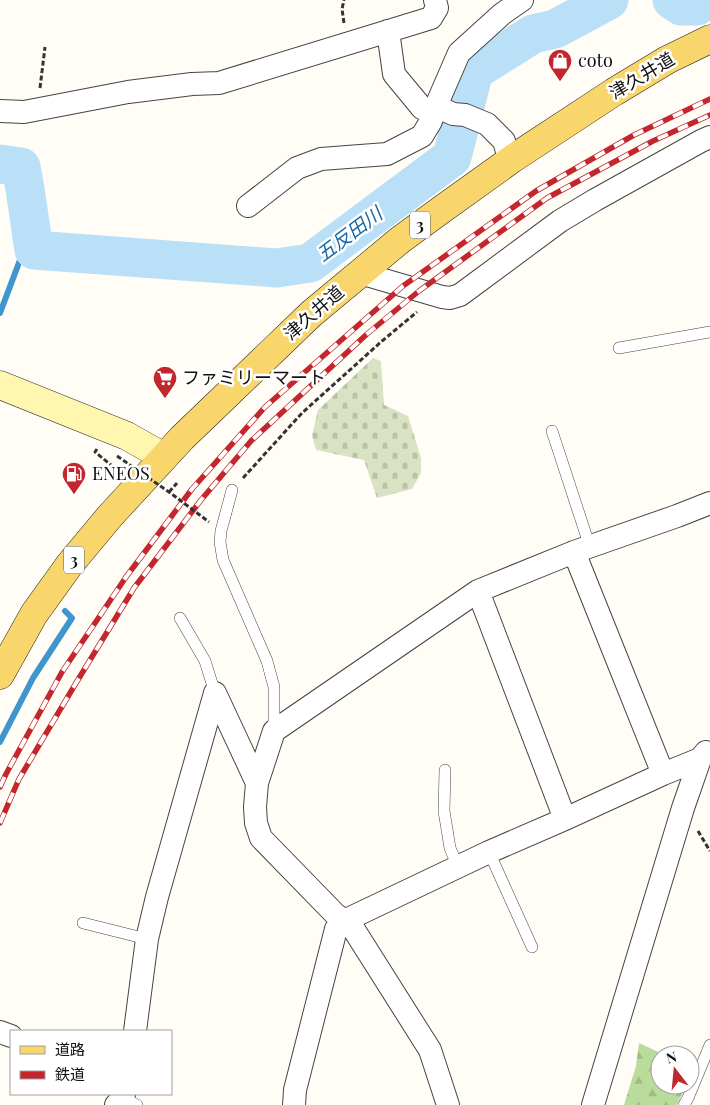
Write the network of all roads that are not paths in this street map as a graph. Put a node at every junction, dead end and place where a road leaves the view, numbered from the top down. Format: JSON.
{"nodes":[{"id":1,"x":435,"y":0,"type":"edge"},
{"id":2,"x":522,"y":0,"type":"edge"},
{"id":3,"x":388,"y":31,"type":"junction"},
{"id":4,"x":710,"y":39,"type":"edge"},
{"id":5,"x":0,"y":112,"type":"edge"},
{"id":6,"x":447,"y":112,"type":"junction"},
{"id":7,"x":710,"y":137,"type":"edge"},
{"id":8,"x":512,"y":159,"type":"junction"},
{"id":9,"x":248,"y":206,"type":"dead end"},
{"id":10,"x":360,"y":273,"type":"junction"},
{"id":11,"x":710,"y":332,"type":"edge"},
{"id":12,"x":619,"y":348,"type":"dead end"},
{"id":13,"x":0,"y":385,"type":"edge"},
{"id":14,"x":552,"y":431,"type":"dead end"},
{"id":15,"x":164,"y":456,"type":"junction"},
{"id":16,"x":232,"y":490,"type":"road end"},
{"id":17,"x":710,"y":503,"type":"edge"},
{"id":18,"x":582,"y":550,"type":"junction"},
{"id":19,"x":478,"y":591,"type":"junction"},
{"id":20,"x":180,"y":618,"type":"dead end"},
{"id":21,"x":0,"y":675,"type":"edge"},
{"id":22,"x":216,"y":693,"type":"junction"},
{"id":23,"x":274,"y":731,"type":"junction"},
{"id":24,"x":705,"y":754,"type":"edge"},
{"id":25,"x":445,"y":770,"type":"dead end"},
{"id":26,"x":663,"y":774,"type":"junction"},
{"id":27,"x":257,"y":783,"type":"junction"},
{"id":28,"x":565,"y":819,"type":"junction"},
{"id":29,"x":489,"y":852,"type":"junction"},
{"id":30,"x":458,"y":867,"type":"junction"},
{"id":31,"x":344,"y":921,"type":"junction"},
{"id":32,"x":83,"y":923,"type":"dead end"},
{"id":33,"x":147,"y":938,"type":"junction"},
{"id":34,"x":532,"y":947,"type":"dead end"},
{"id":35,"x":134,"y":1030,"type":"edge"},
{"id":36,"x":710,"y":1045,"type":"edge"},
{"id":37,"x":294,"y":1105,"type":"edge"},
{"id":38,"x":448,"y":1105,"type":"edge"},
{"id":39,"x":593,"y":1105,"type":"edge"},
{"id":40,"x":684,"y":1105,"type":"edge"}],
"edges":[{"from":1,"to":3,"type":"street"},
{"from":2,"to":6,"type":"street"},
{"from":3,"to":5,"type":"street"},
{"from":3,"to":6,"type":"street"},
{"from":4,"to":8,"type":"main road","name":"津久井道","number":"3"},
{"from":6,"to":8,"type":"street"},
{"from":6,"to":9,"type":"street"},
{"from":7,"to":10,"type":"street"},
{"from":8,"to":10,"type":"main road","name":"津久井道","number":"3"},
{"from":10,"to":15,"type":"main road","name":"津久井道","number":"3"},
{"from":11,"to":12,"type":"lane"},
{"from":13,"to":15,"type":"main road"},
{"from":14,"to":18,"type":"lane"},
{"from":15,"to":21,"type":"main road","name":"津久井道","number":"3"},
{"from":16,"to":23,"type":"lane"},
{"from":17,"to":18,"type":"street"},
{"from":18,"to":19,"type":"street"},
{"from":18,"to":26,"type":"street"},
{"from":19,"to":23,"type":"street"},
{"from":19,"to":28,"type":"street"},
{"from":20,"to":22,"type":"lane"},
{"from":22,"to":27,"type":"street"},
{"from":22,"to":33,"type":"street"},
{"from":23,"to":27,"type":"street"},
{"from":24,"to":26,"type":"street"},
{"from":24,"to":39,"type":"street"},
{"from":25,"to":30,"type":"lane"},
{"from":26,"to":28,"type":"street"},
{"from":27,"to":31,"type":"street"},
{"from":28,"to":29,"type":"street"},
{"from":29,"to":30,"type":"street"},
{"from":29,"to":34,"type":"lane"},
{"from":30,"to":31,"type":"street"},
{"from":31,"to":37,"type":"street"},
{"from":31,"to":38,"type":"street"},
{"from":32,"to":33,"type":"lane"},
{"from":33,"to":35,"type":"street"},
{"from":36,"to":40,"type":"lane"}]}
